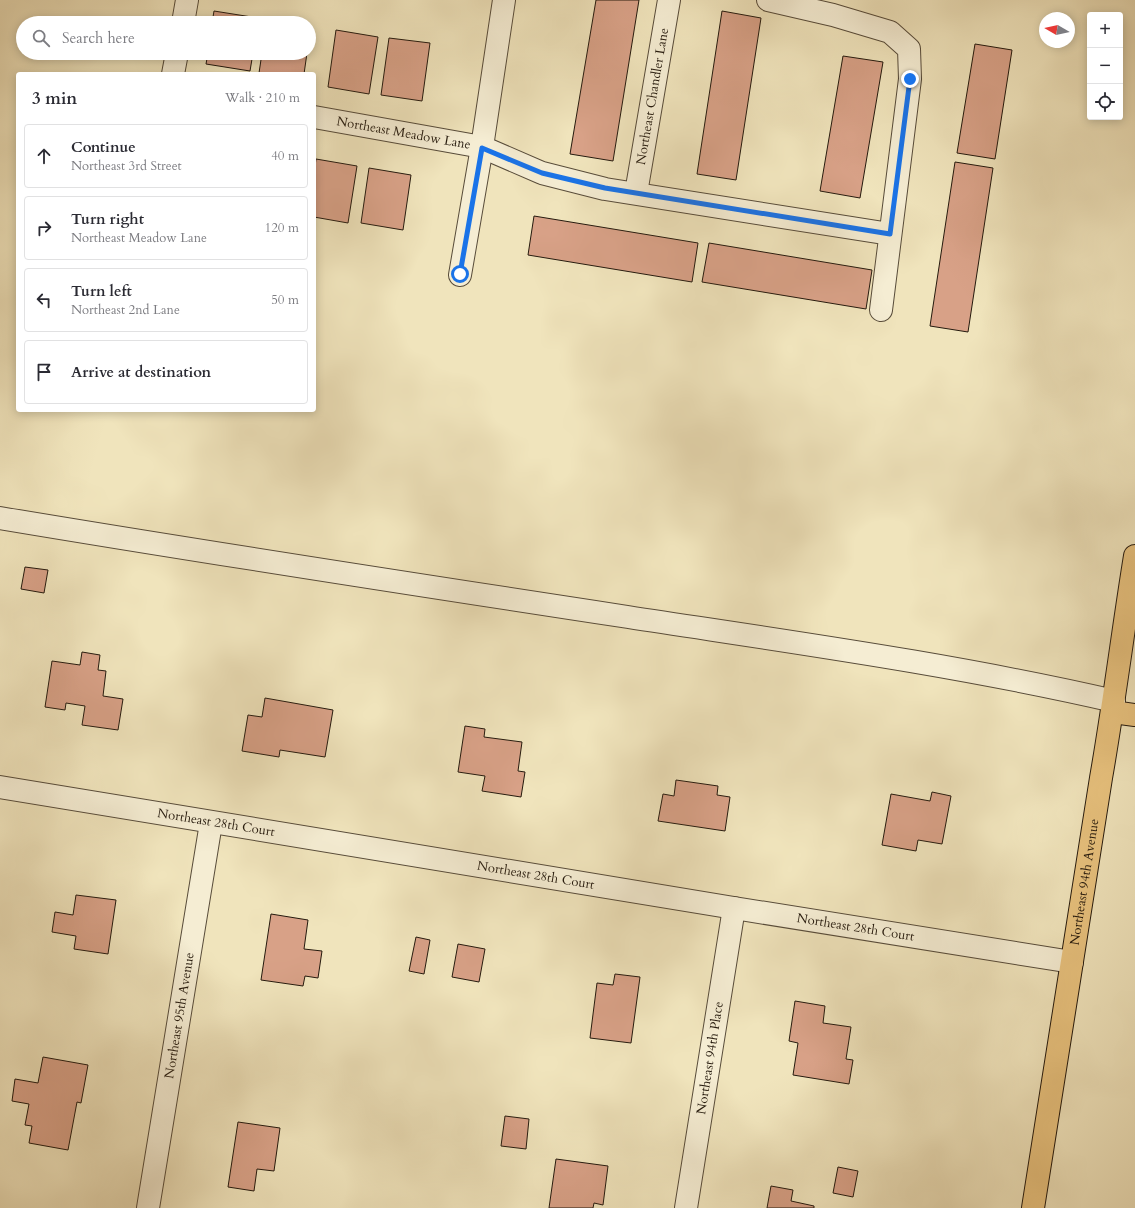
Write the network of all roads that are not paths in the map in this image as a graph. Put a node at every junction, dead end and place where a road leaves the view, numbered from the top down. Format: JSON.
{"nodes":[{"id":1,"x":187,"y":0,"type":"edge"},
{"id":2,"x":504,"y":0,"type":"edge"},
{"id":3,"x":669,"y":0,"type":"edge"},
{"id":4,"x":768,"y":0,"type":"edge"},
{"id":5,"x":184,"y":16,"type":"edge"},
{"id":6,"x":176,"y":60,"type":"edge"},
{"id":7,"x":173,"y":72,"type":"edge"},
{"id":8,"x":316,"y":117,"type":"edge"},
{"id":9,"x":482,"y":148,"type":"junction"},
{"id":10,"x":636,"y":193,"type":"junction"},
{"id":11,"x":890,"y":234,"type":"junction"},
{"id":12,"x":460,"y":274,"type":"dead end"},
{"id":13,"x":880,"y":310,"type":"dead end"},
{"id":14,"x":0,"y":518,"type":"edge"},
{"id":15,"x":1135,"y":556,"type":"edge"},
{"id":16,"x":1113,"y":707,"type":"junction"},
{"id":17,"x":1135,"y":715,"type":"edge"},
{"id":18,"x":0,"y":787,"type":"edge"},
{"id":19,"x":211,"y":823,"type":"junction"},
{"id":20,"x":734,"y":908,"type":"junction"},
{"id":21,"x":1072,"y":962,"type":"junction"},
{"id":22,"x":148,"y":1208,"type":"edge"},
{"id":23,"x":686,"y":1208,"type":"edge"},
{"id":24,"x":1032,"y":1208,"type":"edge"}],
"edges":[{"from":1,"to":5,"type":"street"},
{"from":2,"to":9,"type":"street"},
{"from":3,"to":10,"type":"street","name":"Northeast Chandler Lane"},
{"from":4,"to":11,"type":"street"},
{"from":6,"to":7,"type":"street"},
{"from":8,"to":9,"type":"street","name":"Northeast Meadow Lane"},
{"from":9,"to":10,"type":"street","name":"Northeast Meadow Lane"},
{"from":9,"to":12,"type":"street"},
{"from":10,"to":11,"type":"street","name":"Northeast Meadow Lane"},
{"from":11,"to":13,"type":"street"},
{"from":14,"to":16,"type":"street"},
{"from":15,"to":16,"type":"main road","name":"Northeast 94th Avenue"},
{"from":16,"to":17,"type":"main road"},
{"from":16,"to":21,"type":"main road","name":"Northeast 94th Avenue"},
{"from":18,"to":19,"type":"street","name":"Northeast 28th Court"},
{"from":19,"to":20,"type":"street","name":"Northeast 28th Court"},
{"from":19,"to":22,"type":"street","name":"Northeast 95th Avenue"},
{"from":20,"to":21,"type":"street","name":"Northeast 28th Court"},
{"from":20,"to":23,"type":"street","name":"Northeast 94th Place"},
{"from":21,"to":24,"type":"main road","name":"Northeast 94th Avenue"}]}
